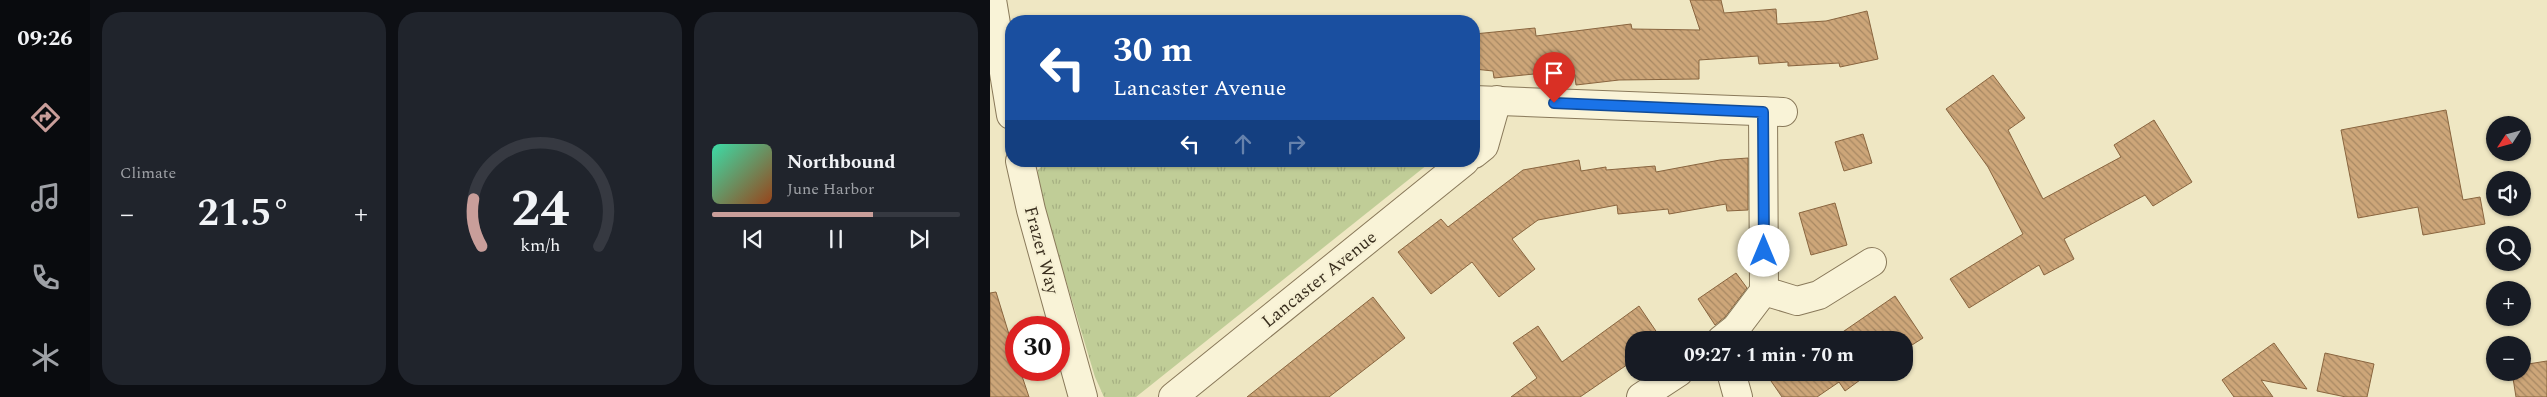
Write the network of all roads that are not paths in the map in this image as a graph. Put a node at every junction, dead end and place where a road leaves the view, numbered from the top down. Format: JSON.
{"nodes":[{"id":1,"x":992,"y":0,"type":"edge"},
{"id":2,"x":1005,"y":79,"type":"edge"},
{"id":3,"x":1485,"y":100,"type":"edge"},
{"id":4,"x":1480,"y":149,"type":"edge"},
{"id":5,"x":1021,"y":167,"type":"edge"},
{"id":6,"x":1458,"y":167,"type":"edge"},
{"id":7,"x":1872,"y":262,"type":"dead end"},
{"id":8,"x":1764,"y":291,"type":"junction"},
{"id":9,"x":1732,"y":331,"type":"edge"},
{"id":10,"x":1665,"y":381,"type":"edge"},
{"id":11,"x":1734,"y":381,"type":"edge"},
{"id":12,"x":1083,"y":397,"type":"edge"},
{"id":13,"x":1173,"y":397,"type":"edge"},
{"id":14,"x":1641,"y":397,"type":"edge"},
{"id":15,"x":1738,"y":397,"type":"edge"}],
"edges":[{"from":1,"to":2,"type":"street"},
{"from":3,"to":4,"type":"street"},
{"from":3,"to":8,"type":"street"},
{"from":5,"to":12,"type":"street","name":"Frazer Way"},
{"from":6,"to":13,"type":"street","name":"Lancaster Avenue"},
{"from":7,"to":8,"type":"street"},
{"from":8,"to":9,"type":"street"},
{"from":10,"to":14,"type":"street"},
{"from":11,"to":15,"type":"street"}]}
